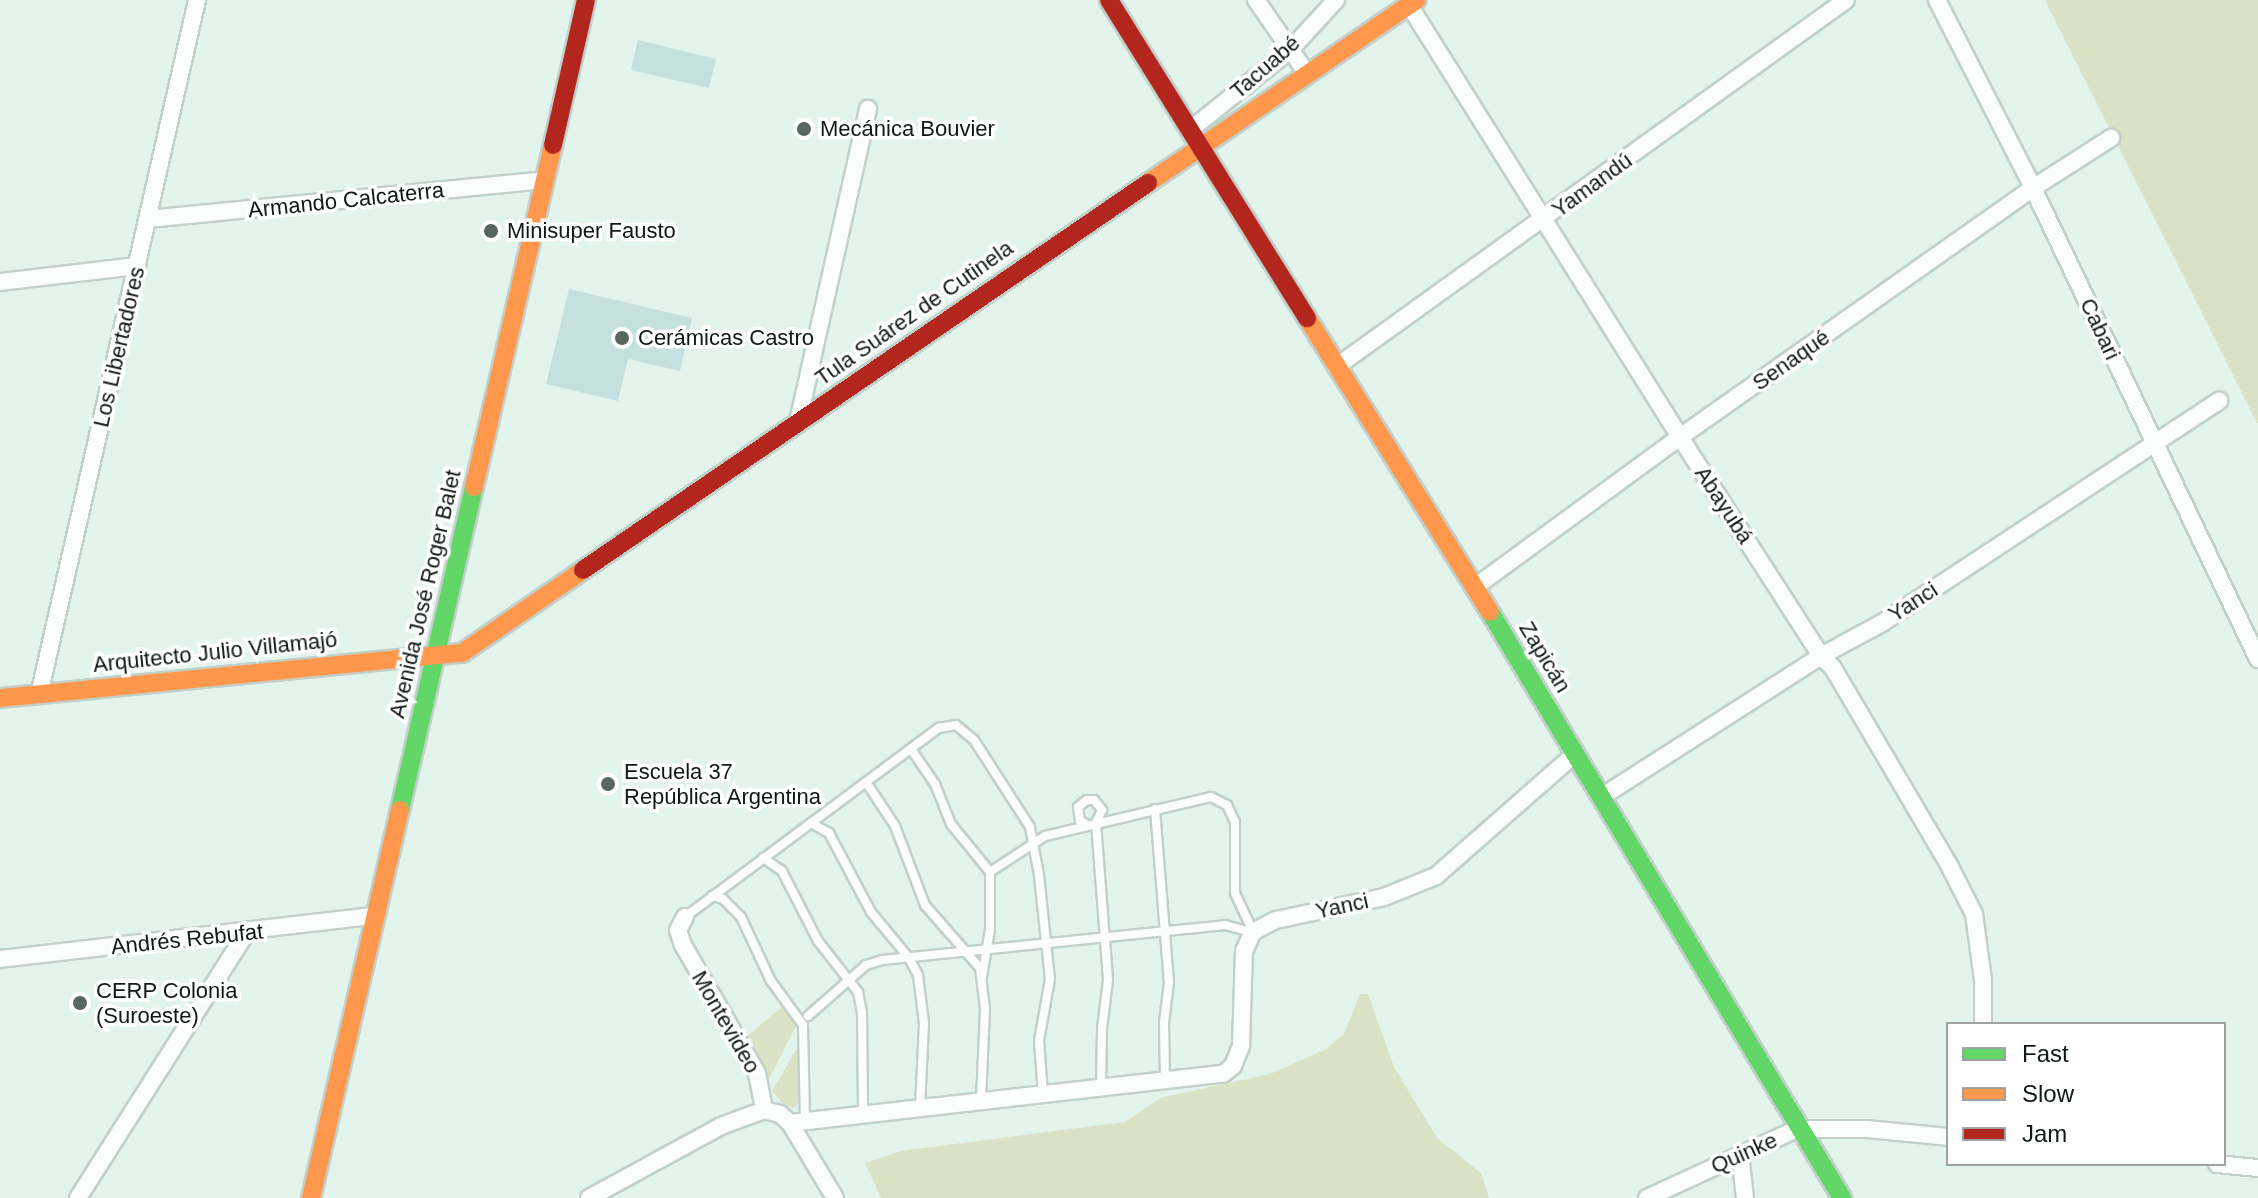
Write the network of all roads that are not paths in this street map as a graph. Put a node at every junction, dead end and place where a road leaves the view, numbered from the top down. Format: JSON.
{"nodes":[{"id":1,"x":197,"y":0,"type":"edge"},
{"id":2,"x":586,"y":0,"type":"edge"},
{"id":3,"x":1109,"y":0,"type":"edge"},
{"id":4,"x":1256,"y":0,"type":"edge"},
{"id":5,"x":1336,"y":0,"type":"edge"},
{"id":6,"x":1846,"y":0,"type":"edge"},
{"id":7,"x":1937,"y":0,"type":"edge"},
{"id":8,"x":1413,"y":2,"type":"edge"},
{"id":9,"x":1290,"y":50,"type":"junction"},
{"id":10,"x":1308,"y":75,"type":"junction"},
{"id":11,"x":868,"y":109,"type":"dead end"},
{"id":12,"x":1194,"y":138,"type":"junction"},
{"id":13,"x":2111,"y":138,"type":"dead end"},
{"id":14,"x":544,"y":180,"type":"junction"},
{"id":15,"x":2033,"y":188,"type":"junction"},
{"id":16,"x":1546,"y":218,"type":"junction"},
{"id":17,"x":148,"y":219,"type":"junction"},
{"id":18,"x":137,"y":266,"type":"junction"},
{"id":19,"x":0,"y":282,"type":"edge"},
{"id":20,"x":1336,"y":367,"type":"junction"},
{"id":21,"x":2219,"y":401,"type":"dead end"},
{"id":22,"x":798,"y":422,"type":"junction"},
{"id":23,"x":1680,"y":437,"type":"junction"},
{"id":24,"x":2155,"y":443,"type":"junction"},
{"id":25,"x":1475,"y":587,"type":"junction"},
{"id":26,"x":436,"y":654,"type":"junction"},
{"id":27,"x":1821,"y":656,"type":"junction"},
{"id":28,"x":2258,"y":659,"type":"edge"},
{"id":29,"x":39,"y":695,"type":"junction"},
{"id":30,"x":0,"y":698,"type":"edge"},
{"id":31,"x":911,"y":749,"type":"junction"},
{"id":32,"x":1576,"y":753,"type":"junction"},
{"id":33,"x":866,"y":782,"type":"junction"},
{"id":34,"x":1603,"y":796,"type":"junction"},
{"id":35,"x":1155,"y":809,"type":"junction"},
{"id":36,"x":811,"y":823,"type":"junction"},
{"id":37,"x":1092,"y":824,"type":"junction"},
{"id":38,"x":1032,"y":842,"type":"junction"},
{"id":39,"x":763,"y":858,"type":"junction"},
{"id":40,"x":990,"y":872,"type":"junction"},
{"id":41,"x":712,"y":896,"type":"junction"},
{"id":42,"x":374,"y":916,"type":"junction"},
{"id":43,"x":685,"y":917,"type":"joint"},
{"id":44,"x":1165,"y":930,"type":"junction"},
{"id":45,"x":247,"y":932,"type":"junction"},
{"id":46,"x":1253,"y":932,"type":"junction"},
{"id":47,"x":1104,"y":936,"type":"junction"},
{"id":48,"x":1047,"y":941,"type":"junction"},
{"id":49,"x":986,"y":950,"type":"junction"},
{"id":50,"x":968,"y":952,"type":"junction"},
{"id":51,"x":909,"y":958,"type":"junction"},
{"id":52,"x":0,"y":959,"type":"edge"},
{"id":53,"x":982,"y":977,"type":"junction"},
{"id":54,"x":848,"y":979,"type":"junction"},
{"id":55,"x":808,"y":1016,"type":"dead end"},
{"id":56,"x":1983,"y":1022,"type":"edge"},
{"id":57,"x":1165,"y":1082,"type":"junction"},
{"id":58,"x":1101,"y":1089,"type":"junction"},
{"id":59,"x":1043,"y":1094,"type":"junction"},
{"id":60,"x":981,"y":1101,"type":"junction"},
{"id":61,"x":920,"y":1107,"type":"junction"},
{"id":62,"x":764,"y":1110,"type":"junction"},
{"id":63,"x":863,"y":1113,"type":"junction"},
{"id":64,"x":798,"y":1120,"type":"junction"},
{"id":65,"x":1797,"y":1129,"type":"junction"},
{"id":66,"x":1946,"y":1137,"type":"edge"},
{"id":67,"x":1740,"y":1154,"type":"junction"},
{"id":68,"x":2226,"y":1165,"type":"edge"},
{"id":69,"x":2258,"y":1168,"type":"edge"},
{"id":70,"x":78,"y":1198,"type":"edge"},
{"id":71,"x":311,"y":1198,"type":"edge"},
{"id":72,"x":589,"y":1198,"type":"edge"},
{"id":73,"x":835,"y":1198,"type":"edge"},
{"id":74,"x":1647,"y":1198,"type":"edge"},
{"id":75,"x":1745,"y":1198,"type":"edge"},
{"id":76,"x":1842,"y":1198,"type":"edge"}],
"edges":[{"from":1,"to":17,"type":"street","name":"Los Libertadores"},
{"from":2,"to":14,"type":"street","name":"Avenida José Roger Balet"},
{"from":3,"to":12,"type":"street","name":"Zapicán"},
{"from":4,"to":9,"type":"street"},
{"from":5,"to":9,"type":"street","name":"Tacuabé"},
{"from":6,"to":16,"type":"street","name":"Yamandú"},
{"from":7,"to":15,"type":"street","name":"Cabari"},
{"from":8,"to":10,"type":"street","name":"Tula Suárez de Cutinela"},
{"from":8,"to":16,"type":"street","name":"Abayubá"},
{"from":9,"to":10,"type":"street"},
{"from":9,"to":12,"type":"street","name":"Tacuabé"},
{"from":10,"to":12,"type":"street","name":"Tula Suárez de Cutinela"},
{"from":11,"to":22,"type":"street"},
{"from":12,"to":20,"type":"street","name":"Zapicán"},
{"from":12,"to":22,"type":"street","name":"Tula Suárez de Cutinela"},
{"from":13,"to":15,"type":"street","name":"Senaqué"},
{"from":14,"to":17,"type":"street","name":"Armando Calcaterra"},
{"from":14,"to":26,"type":"street","name":"Avenida José Roger Balet"},
{"from":15,"to":23,"type":"street","name":"Senaqué"},
{"from":15,"to":24,"type":"street","name":"Cabari"},
{"from":16,"to":20,"type":"street","name":"Yamandú"},
{"from":16,"to":23,"type":"street","name":"Abayubá"},
{"from":17,"to":18,"type":"street","name":"Los Libertadores"},
{"from":18,"to":19,"type":"street"},
{"from":18,"to":29,"type":"street","name":"Los Libertadores"},
{"from":20,"to":25,"type":"street","name":"Zapicán"},
{"from":21,"to":24,"type":"street","name":"Yanci"},
{"from":22,"to":26,"type":"street","name":"Tula Suárez de Cutinela"},
{"from":23,"to":25,"type":"street","name":"Senaqué"},
{"from":23,"to":27,"type":"street","name":"Abayubá"},
{"from":24,"to":27,"type":"street","name":"Yanci"},
{"from":24,"to":28,"type":"street","name":"Cabari"},
{"from":25,"to":32,"type":"street","name":"Zapicán"},
{"from":26,"to":29,"type":"street","name":"Arquitecto Julio Villamajó"},
{"from":26,"to":42,"type":"street","name":"Avenida José Roger Balet"},
{"from":27,"to":34,"type":"street","name":"Yanci"},
{"from":27,"to":56,"type":"street","name":"Abayubá"},
{"from":29,"to":30,"type":"street","name":"Arquitecto Julio Villamajó"},
{"from":31,"to":33,"type":"lane"},
{"from":31,"to":38,"type":"lane"},
{"from":31,"to":40,"type":"lane"},
{"from":32,"to":34,"type":"street","name":"Zapicán"},
{"from":32,"to":46,"type":"street","name":"Yanci"},
{"from":33,"to":36,"type":"lane"},
{"from":33,"to":50,"type":"lane"},
{"from":34,"to":65,"type":"street","name":"Zapicán"},
{"from":35,"to":37,"type":"lane"},
{"from":35,"to":44,"type":"lane"},
{"from":35,"to":46,"type":"lane"},
{"from":36,"to":39,"type":"lane"},
{"from":36,"to":51,"type":"lane"},
{"from":37,"to":38,"type":"lane"},
{"from":37,"to":47,"type":"lane"},
{"from":38,"to":40,"type":"lane"},
{"from":38,"to":48,"type":"lane"},
{"from":39,"to":41,"type":"lane"},
{"from":39,"to":54,"type":"lane"},
{"from":40,"to":49,"type":"lane"},
{"from":41,"to":43,"type":"lane"},
{"from":41,"to":64,"type":"lane"},
{"from":42,"to":45,"type":"street","name":"Andrés Rebufat"},
{"from":42,"to":71,"type":"street","name":"Avenida José Roger Balet"},
{"from":43,"to":62,"type":"street","name":"Montevideo"},
{"from":44,"to":46,"type":"lane"},
{"from":44,"to":47,"type":"lane"},
{"from":44,"to":57,"type":"lane"},
{"from":45,"to":52,"type":"street","name":"Andrés Rebufat"},
{"from":45,"to":70,"type":"street"},
{"from":46,"to":57,"type":"street"},
{"from":47,"to":48,"type":"lane"},
{"from":47,"to":58,"type":"lane"},
{"from":48,"to":49,"type":"lane"},
{"from":48,"to":59,"type":"lane"},
{"from":49,"to":50,"type":"lane"},
{"from":49,"to":53,"type":"lane"},
{"from":50,"to":51,"type":"lane"},
{"from":50,"to":53,"type":"lane"},
{"from":51,"to":54,"type":"lane"},
{"from":51,"to":61,"type":"lane"},
{"from":53,"to":60,"type":"lane"},
{"from":54,"to":55,"type":"lane"},
{"from":54,"to":63,"type":"lane"},
{"from":57,"to":58,"type":"street"},
{"from":58,"to":59,"type":"street"},
{"from":59,"to":60,"type":"street"},
{"from":60,"to":61,"type":"street"},
{"from":61,"to":63,"type":"street"},
{"from":62,"to":64,"type":"street"},
{"from":62,"to":72,"type":"street"},
{"from":63,"to":64,"type":"street"},
{"from":64,"to":73,"type":"street"},
{"from":65,"to":66,"type":"street"},
{"from":65,"to":67,"type":"street","name":"Quinke"},
{"from":65,"to":76,"type":"street","name":"Zapicán"},
{"from":67,"to":74,"type":"street","name":"Quinke"},
{"from":67,"to":75,"type":"street"},
{"from":68,"to":69,"type":"street"}]}
